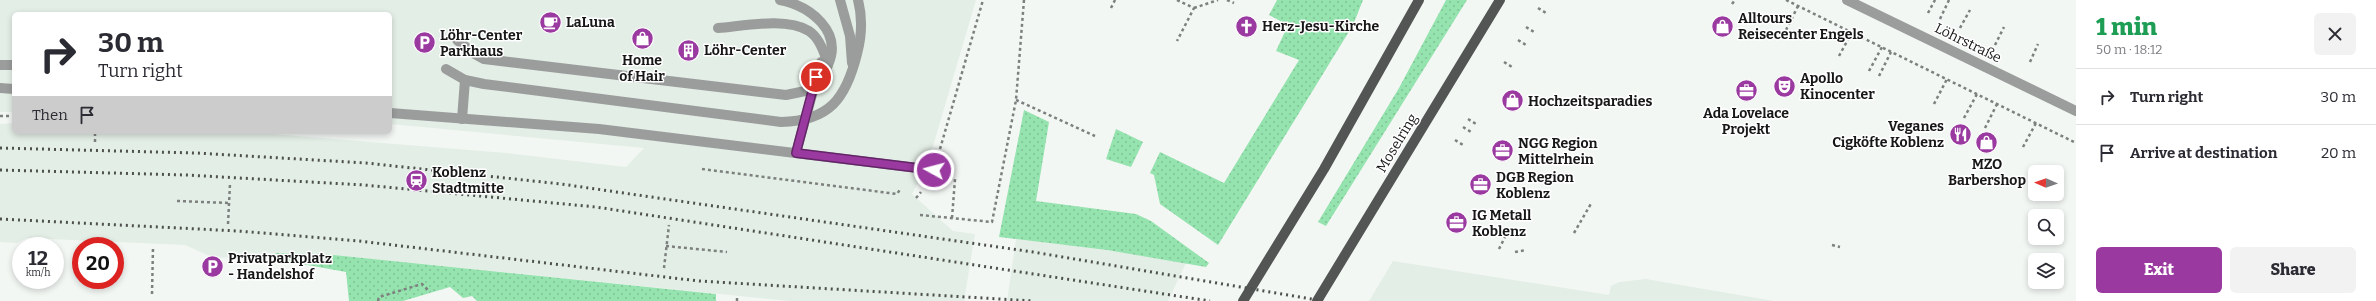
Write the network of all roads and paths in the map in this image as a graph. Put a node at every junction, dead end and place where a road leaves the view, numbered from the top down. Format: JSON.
{"nodes":[{"id":1,"x":780,"y":0,"type":"edge"},
{"id":2,"x":840,"y":0,"type":"edge"},
{"id":3,"x":858,"y":0,"type":"edge"},
{"id":4,"x":983,"y":0,"type":"edge"},
{"id":5,"x":1024,"y":0,"type":"edge"},
{"id":6,"x":1115,"y":0,"type":"edge"},
{"id":7,"x":1177,"y":0,"type":"edge"},
{"id":8,"x":1218,"y":0,"type":"edge"},
{"id":9,"x":1227,"y":0,"type":"edge"},
{"id":10,"x":1419,"y":0,"type":"edge"},
{"id":11,"x":1500,"y":0,"type":"edge"},
{"id":12,"x":1734,"y":0,"type":"edge"},
{"id":13,"x":1786,"y":0,"type":"edge"},
{"id":14,"x":1847,"y":0,"type":"edge"},
{"id":15,"x":1934,"y":0,"type":"edge"},
{"id":16,"x":1949,"y":0,"type":"edge"},
{"id":17,"x":1234,"y":4,"type":"dead end"},
{"id":18,"x":1732,"y":4,"type":"dead end"},
{"id":19,"x":1798,"y":6,"type":"junction"},
{"id":20,"x":1111,"y":8,"type":"dead end"},
{"id":21,"x":1194,"y":8,"type":"junction"},
{"id":22,"x":1538,"y":8,"type":"dead end"},
{"id":23,"x":1970,"y":10,"type":"dead end"},
{"id":24,"x":1546,"y":13,"type":"dead end"},
{"id":25,"x":1928,"y":13,"type":"dead end"},
{"id":26,"x":1940,"y":19,"type":"dead end"},
{"id":27,"x":2004,"y":26,"type":"dead end"},
{"id":28,"x":1526,"y":27,"type":"dead end"},
{"id":29,"x":718,"y":28,"type":"dead end"},
{"id":30,"x":1960,"y":28,"type":"dead end"},
{"id":31,"x":1786,"y":30,"type":"dead end"},
{"id":32,"x":1534,"y":32,"type":"dead end"},
{"id":33,"x":1851,"y":34,"type":"dead end"},
{"id":34,"x":457,"y":40,"type":"dead end"},
{"id":35,"x":1518,"y":40,"type":"dead end"},
{"id":36,"x":1177,"y":41,"type":"dead end"},
{"id":37,"x":2038,"y":44,"type":"dead end"},
{"id":38,"x":1526,"y":45,"type":"dead end"},
{"id":39,"x":1995,"y":45,"type":"dead end"},
{"id":40,"x":1882,"y":47,"type":"junction"},
{"id":41,"x":1891,"y":52,"type":"junction"},
{"id":42,"x":1839,"y":56,"type":"dead end"},
{"id":43,"x":1504,"y":62,"type":"dead end"},
{"id":44,"x":2030,"y":62,"type":"dead end"},
{"id":45,"x":824,"y":64,"type":"junction"},
{"id":46,"x":0,"y":65,"type":"edge"},
{"id":47,"x":12,"y":65,"type":"edge"},
{"id":48,"x":1512,"y":67,"type":"dead end"},
{"id":49,"x":446,"y":69,"type":"dead end"},
{"id":50,"x":853,"y":70,"type":"junction"},
{"id":51,"x":1869,"y":71,"type":"dead end"},
{"id":52,"x":1879,"y":76,"type":"dead end"},
{"id":53,"x":1947,"y":79,"type":"junction"},
{"id":54,"x":465,"y":80,"type":"junction"},
{"id":55,"x":0,"y":88,"type":"edge"},
{"id":56,"x":12,"y":89,"type":"edge"},
{"id":57,"x":1977,"y":94,"type":"junction"},
{"id":58,"x":1016,"y":100,"type":"junction"},
{"id":59,"x":1934,"y":104,"type":"dead end"},
{"id":60,"x":1997,"y":104,"type":"junction"},
{"id":61,"x":2076,"y":111,"type":"edge"},
{"id":62,"x":392,"y":113,"type":"edge"},
{"id":63,"x":0,"y":116,"type":"edge"},
{"id":64,"x":12,"y":116,"type":"edge"},
{"id":65,"x":1964,"y":118,"type":"dead end"},
{"id":66,"x":462,"y":119,"type":"junction"},
{"id":67,"x":1468,"y":119,"type":"dead end"},
{"id":68,"x":2036,"y":123,"type":"junction"},
{"id":69,"x":1476,"y":124,"type":"dead end"},
{"id":70,"x":1463,"y":127,"type":"dead end"},
{"id":71,"x":1985,"y":128,"type":"dead end"},
{"id":72,"x":1471,"y":132,"type":"dead end"},
{"id":73,"x":95,"y":134,"type":"edge"},
{"id":74,"x":1095,"y":136,"type":"dead end"},
{"id":75,"x":1455,"y":140,"type":"dead end"},
{"id":76,"x":95,"y":142,"type":"dead end"},
{"id":77,"x":2076,"y":143,"type":"edge"},
{"id":78,"x":1463,"y":144,"type":"dead end"},
{"id":79,"x":2023,"y":147,"type":"dead end"},
{"id":80,"x":796,"y":153,"type":"junction"},
{"id":81,"x":911,"y":168,"type":"junction"},
{"id":82,"x":702,"y":169,"type":"dead end"},
{"id":83,"x":934,"y":170,"type":"joint"},
{"id":84,"x":230,"y":184,"type":"dead end"},
{"id":85,"x":177,"y":200,"type":"dead end"},
{"id":86,"x":1592,"y":202,"type":"dead end"},
{"id":87,"x":229,"y":203,"type":"junction"},
{"id":88,"x":920,"y":215,"type":"dead end"},
{"id":89,"x":228,"y":224,"type":"dead end"},
{"id":90,"x":669,"y":225,"type":"dead end"},
{"id":91,"x":1574,"y":233,"type":"dead end"},
{"id":92,"x":1505,"y":237,"type":"dead end"},
{"id":93,"x":1832,"y":245,"type":"dead end"},
{"id":94,"x":666,"y":246,"type":"junction"},
{"id":95,"x":1840,"y":247,"type":"dead end"},
{"id":96,"x":153,"y":248,"type":"dead end"},
{"id":97,"x":1498,"y":249,"type":"dead end"},
{"id":98,"x":1526,"y":250,"type":"dead end"},
{"id":99,"x":727,"y":252,"type":"dead end"},
{"id":100,"x":1515,"y":252,"type":"dead end"},
{"id":101,"x":664,"y":268,"type":"dead end"},
{"id":102,"x":430,"y":292,"type":"dead end"},
{"id":103,"x":152,"y":294,"type":"dead end"},
{"id":104,"x":737,"y":297,"type":"dead end"},
{"id":105,"x":378,"y":301,"type":"edge"},
{"id":106,"x":737,"y":301,"type":"edge"},
{"id":107,"x":1243,"y":301,"type":"edge"},
{"id":108,"x":1317,"y":301,"type":"edge"}],
"edges":[{"from":1,"to":45,"type":"street"},
{"from":2,"to":50,"type":"street"},
{"from":3,"to":50,"type":"street"},
{"from":4,"to":83,"type":"path"},
{"from":5,"to":58,"type":"path"},
{"from":6,"to":20,"type":"path"},
{"from":7,"to":21,"type":"path"},
{"from":8,"to":21,"type":"path"},
{"from":9,"to":17,"type":"path"},
{"from":10,"to":107,"type":"main road"},
{"from":11,"to":108,"type":"main road","name":"Moselring"},
{"from":12,"to":18,"type":"path"},
{"from":13,"to":19,"type":"path"},
{"from":14,"to":61,"type":"street","name":"Löhrstraße"},
{"from":15,"to":25,"type":"path"},
{"from":16,"to":26,"type":"path"},
{"from":19,"to":31,"type":"path"},
{"from":19,"to":40,"type":"path"},
{"from":21,"to":36,"type":"path"},
{"from":22,"to":24,"type":"path"},
{"from":23,"to":30,"type":"path"},
{"from":27,"to":39,"type":"path"},
{"from":28,"to":32,"type":"path"},
{"from":29,"to":45,"type":"street"},
{"from":33,"to":42,"type":"path"},
{"from":34,"to":45,"type":"street"},
{"from":35,"to":38,"type":"path"},
{"from":37,"to":44,"type":"path"},
{"from":40,"to":41,"type":"path"},
{"from":40,"to":51,"type":"path"},
{"from":41,"to":52,"type":"path"},
{"from":41,"to":53,"type":"path"},
{"from":43,"to":48,"type":"path"},
{"from":45,"to":80,"type":"street"},
{"from":46,"to":47,"type":"street"},
{"from":49,"to":54,"type":"street"},
{"from":50,"to":54,"type":"street"},
{"from":53,"to":57,"type":"path"},
{"from":53,"to":59,"type":"path"},
{"from":54,"to":66,"type":"street"},
{"from":55,"to":56,"type":"street"},
{"from":57,"to":60,"type":"path"},
{"from":57,"to":65,"type":"path"},
{"from":58,"to":74,"type":"path"},
{"from":58,"to":88,"type":"path"},
{"from":60,"to":68,"type":"path"},
{"from":60,"to":71,"type":"path"},
{"from":62,"to":66,"type":"street"},
{"from":63,"to":64,"type":"path"},
{"from":66,"to":80,"type":"street"},
{"from":67,"to":69,"type":"path"},
{"from":68,"to":77,"type":"path"},
{"from":68,"to":79,"type":"path"},
{"from":70,"to":72,"type":"path"},
{"from":73,"to":76,"type":"path"},
{"from":75,"to":78,"type":"path"},
{"from":80,"to":81,"type":"street"},
{"from":81,"to":82,"type":"path"},
{"from":81,"to":83,"type":"street"},
{"from":84,"to":87,"type":"path"},
{"from":85,"to":87,"type":"path"},
{"from":86,"to":91,"type":"path"},
{"from":87,"to":89,"type":"path"},
{"from":90,"to":94,"type":"path"},
{"from":92,"to":97,"type":"path"},
{"from":93,"to":95,"type":"path"},
{"from":94,"to":99,"type":"path"},
{"from":94,"to":101,"type":"path"},
{"from":96,"to":103,"type":"path"},
{"from":98,"to":100,"type":"path"},
{"from":102,"to":105,"type":"path"},
{"from":104,"to":106,"type":"path"}]}
